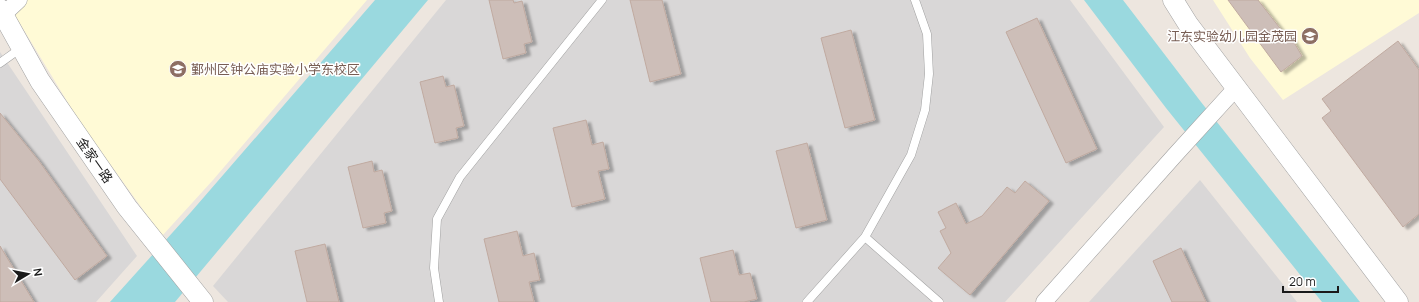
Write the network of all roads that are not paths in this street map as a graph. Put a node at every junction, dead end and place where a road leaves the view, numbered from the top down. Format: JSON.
{"nodes":[{"id":1,"x":19,"y":0,"type":"edge"},
{"id":2,"x":602,"y":0,"type":"edge"},
{"id":3,"x":915,"y":0,"type":"edge"},
{"id":4,"x":1173,"y":0,"type":"edge"},
{"id":5,"x":2,"y":12,"type":"edge"},
{"id":6,"x":22,"y":48,"type":"junction"},
{"id":7,"x":0,"y":63,"type":"edge"},
{"id":8,"x":1232,"y":92,"type":"junction"},
{"id":9,"x":865,"y":237,"type":"junction"},
{"id":10,"x":203,"y":302,"type":"edge"},
{"id":11,"x":439,"y":302,"type":"edge"},
{"id":12,"x":806,"y":302,"type":"edge"},
{"id":13,"x":939,"y":302,"type":"edge"},
{"id":14,"x":1044,"y":302,"type":"edge"},
{"id":15,"x":1398,"y":302,"type":"edge"}],
"edges":[{"from":1,"to":5,"type":"street"},
{"from":2,"to":11,"type":"lane"},
{"from":3,"to":9,"type":"lane"},
{"from":4,"to":8,"type":"street"},
{"from":5,"to":6,"type":"street","name":"金家一路"},
{"from":6,"to":7,"type":"lane"},
{"from":6,"to":10,"type":"street","name":"金家一路"},
{"from":8,"to":14,"type":"street"},
{"from":8,"to":15,"type":"street"},
{"from":9,"to":12,"type":"lane"},
{"from":9,"to":13,"type":"lane"}]}
